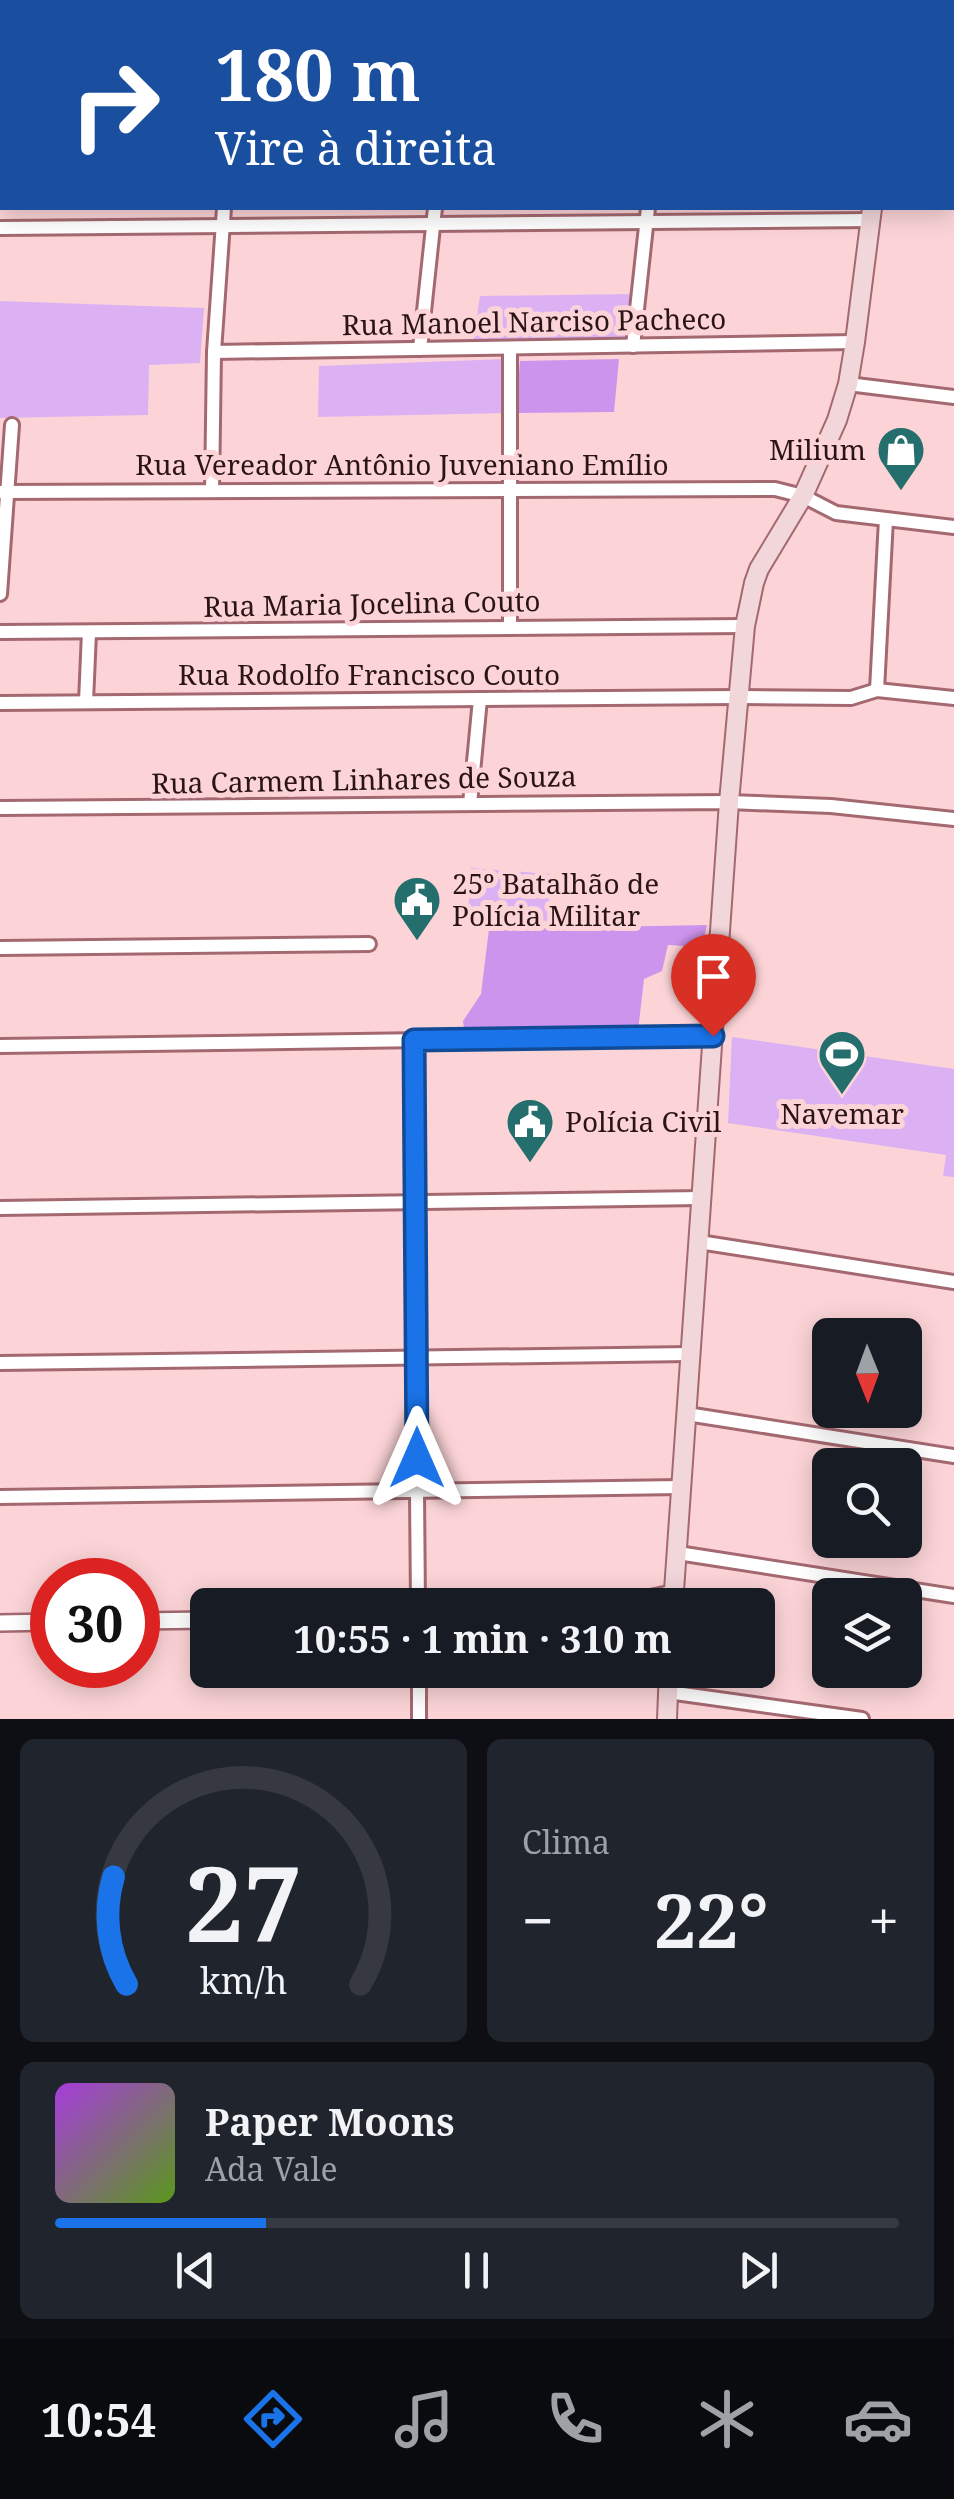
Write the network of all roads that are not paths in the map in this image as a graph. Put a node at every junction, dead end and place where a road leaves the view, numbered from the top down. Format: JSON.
{"nodes":[{"id":1,"x":224,"y":210,"type":"edge"},
{"id":2,"x":435,"y":210,"type":"edge"},
{"id":3,"x":871,"y":214,"type":"edge"},
{"id":4,"x":648,"y":215,"type":"edge"},
{"id":5,"x":433,"y":224,"type":"junction"},
{"id":6,"x":222,"y":226,"type":"junction"},
{"id":7,"x":0,"y":228,"type":"edge"},
{"id":8,"x":855,"y":342,"type":"junction"},
{"id":9,"x":633,"y":346,"type":"junction"},
{"id":10,"x":510,"y":348,"type":"junction"},
{"id":11,"x":420,"y":349,"type":"junction"},
{"id":12,"x":214,"y":352,"type":"junction"},
{"id":13,"x":848,"y":384,"type":"junction"},
{"id":14,"x":954,"y":397,"type":"edge"},
{"id":15,"x":12,"y":425,"type":"dead end"},
{"id":16,"x":510,"y":489,"type":"junction"},
{"id":17,"x":212,"y":491,"type":"junction"},
{"id":18,"x":4,"y":492,"type":"edge"},
{"id":19,"x":803,"y":496,"type":"junction"},
{"id":20,"x":886,"y":519,"type":"junction"},
{"id":21,"x":954,"y":527,"type":"edge"},
{"id":22,"x":0,"y":594,"type":"edge"},
{"id":23,"x":745,"y":626,"type":"junction"},
{"id":24,"x":510,"y":628,"type":"junction"},
{"id":25,"x":0,"y":632,"type":"edge"},
{"id":26,"x":89,"y":632,"type":"junction"},
{"id":27,"x":877,"y":690,"type":"junction"},
{"id":28,"x":738,"y":698,"type":"junction"},
{"id":29,"x":954,"y":698,"type":"edge"},
{"id":30,"x":480,"y":699,"type":"junction"},
{"id":31,"x":86,"y":702,"type":"junction"},
{"id":32,"x":0,"y":703,"type":"edge"},
{"id":33,"x":729,"y":802,"type":"junction"},
{"id":34,"x":470,"y":804,"type":"junction"},
{"id":35,"x":0,"y":808,"type":"edge"},
{"id":36,"x":954,"y":819,"type":"edge"},
{"id":37,"x":369,"y":944,"type":"dead end"},
{"id":38,"x":0,"y":948,"type":"edge"},
{"id":39,"x":713,"y":1036,"type":"junction"},
{"id":40,"x":414,"y":1040,"type":"junction"},
{"id":41,"x":0,"y":1046,"type":"edge"},
{"id":42,"x":702,"y":1198,"type":"junction"},
{"id":43,"x":415,"y":1202,"type":"junction"},
{"id":44,"x":0,"y":1208,"type":"edge"},
{"id":45,"x":699,"y":1242,"type":"junction"},
{"id":46,"x":954,"y":1282,"type":"edge"},
{"id":47,"x":691,"y":1354,"type":"junction"},
{"id":48,"x":416,"y":1358,"type":"junction"},
{"id":49,"x":0,"y":1363,"type":"edge"},
{"id":50,"x":687,"y":1414,"type":"junction"},
{"id":51,"x":954,"y":1456,"type":"edge"},
{"id":52,"x":682,"y":1487,"type":"junction"},
{"id":53,"x":417,"y":1491,"type":"junction"},
{"id":54,"x":0,"y":1497,"type":"edge"},
{"id":55,"x":678,"y":1554,"type":"junction"},
{"id":56,"x":418,"y":1588,"type":"edge"},
{"id":57,"x":675,"y":1588,"type":"edge"},
{"id":58,"x":954,"y":1596,"type":"edge"},
{"id":59,"x":190,"y":1620,"type":"edge"},
{"id":60,"x":160,"y":1621,"type":"edge"},
{"id":61,"x":30,"y":1622,"type":"edge"},
{"id":62,"x":0,"y":1623,"type":"edge"},
{"id":63,"x":418,"y":1688,"type":"edge"},
{"id":64,"x":668,"y":1688,"type":"edge"},
{"id":65,"x":668,"y":1692,"type":"junction"},
{"id":66,"x":419,"y":1719,"type":"edge"},
{"id":67,"x":667,"y":1719,"type":"edge"},
{"id":68,"x":862,"y":1719,"type":"edge"}],
"edges":[{"from":1,"to":6,"type":"street"},
{"from":2,"to":5,"type":"street"},
{"from":3,"to":4,"type":"street"},
{"from":3,"to":8,"type":"main road"},
{"from":4,"to":5,"type":"street"},
{"from":4,"to":9,"type":"street"},
{"from":5,"to":6,"type":"street"},
{"from":5,"to":11,"type":"street"},
{"from":6,"to":7,"type":"street"},
{"from":6,"to":12,"type":"street"},
{"from":8,"to":9,"type":"street","name":"Rua Manoel Narciso Pacheco"},
{"from":8,"to":13,"type":"main road"},
{"from":9,"to":10,"type":"street","name":"Rua Manoel Narciso Pacheco"},
{"from":10,"to":11,"type":"street","name":"Rua Manoel Narciso Pacheco"},
{"from":10,"to":16,"type":"street"},
{"from":11,"to":12,"type":"street","name":"Rua Manoel Narciso Pacheco"},
{"from":12,"to":17,"type":"street"},
{"from":13,"to":14,"type":"street"},
{"from":13,"to":19,"type":"main road"},
{"from":15,"to":18,"type":"street"},
{"from":16,"to":17,"type":"street","name":"Rua Vereador Antônio Juveniano Emílio"},
{"from":16,"to":19,"type":"street","name":"Rua Vereador Antônio Juveniano Emílio"},
{"from":16,"to":24,"type":"street"},
{"from":17,"to":18,"type":"street","name":"Rua Vereador Antônio Juveniano Emílio"},
{"from":18,"to":22,"type":"street"},
{"from":19,"to":20,"type":"street","name":"Rua Vereador Antônio Juveniano Emílio"},
{"from":19,"to":23,"type":"main road"},
{"from":20,"to":21,"type":"street","name":"Rua Vereador Antônio Juveniano Emílio"},
{"from":20,"to":27,"type":"street"},
{"from":23,"to":24,"type":"street","name":"Rua Maria Jocelina Couto"},
{"from":23,"to":28,"type":"main road"},
{"from":24,"to":26,"type":"street","name":"Rua Maria Jocelina Couto"},
{"from":25,"to":26,"type":"street","name":"Rua Maria Jocelina Couto"},
{"from":26,"to":31,"type":"street"},
{"from":27,"to":28,"type":"street","name":"Rua Rodolfo Francisco Couto"},
{"from":27,"to":29,"type":"street","name":"Rua Rodolfo Francisco Couto"},
{"from":28,"to":30,"type":"street","name":"Rua Rodolfo Francisco Couto"},
{"from":28,"to":33,"type":"main road"},
{"from":30,"to":31,"type":"street","name":"Rua Rodolfo Francisco Couto"},
{"from":30,"to":34,"type":"street"},
{"from":31,"to":32,"type":"street","name":"Rua Rodolfo Francisco Couto"},
{"from":33,"to":34,"type":"street","name":"Rua Carmem Linhares de Souza"},
{"from":33,"to":36,"type":"street","name":"Rua Carmem Linhares de Souza"},
{"from":33,"to":39,"type":"main road"},
{"from":34,"to":35,"type":"street","name":"Rua Carmem Linhares de Souza"},
{"from":37,"to":38,"type":"street"},
{"from":39,"to":40,"type":"street"},
{"from":39,"to":42,"type":"main road"},
{"from":40,"to":41,"type":"street"},
{"from":40,"to":43,"type":"street"},
{"from":42,"to":43,"type":"street"},
{"from":42,"to":45,"type":"main road"},
{"from":43,"to":44,"type":"street"},
{"from":43,"to":48,"type":"street"},
{"from":45,"to":46,"type":"street"},
{"from":45,"to":47,"type":"main road"},
{"from":47,"to":48,"type":"street"},
{"from":47,"to":50,"type":"main road"},
{"from":48,"to":49,"type":"street"},
{"from":48,"to":53,"type":"street"},
{"from":50,"to":51,"type":"street"},
{"from":50,"to":52,"type":"main road"},
{"from":52,"to":53,"type":"street"},
{"from":52,"to":55,"type":"main road"},
{"from":53,"to":54,"type":"street"},
{"from":53,"to":56,"type":"street"},
{"from":55,"to":57,"type":"main road"},
{"from":55,"to":58,"type":"street"},
{"from":59,"to":60,"type":"street"},
{"from":61,"to":62,"type":"street"},
{"from":63,"to":66,"type":"street"},
{"from":64,"to":65,"type":"main road"},
{"from":65,"to":67,"type":"main road"},
{"from":65,"to":68,"type":"street"}]}
